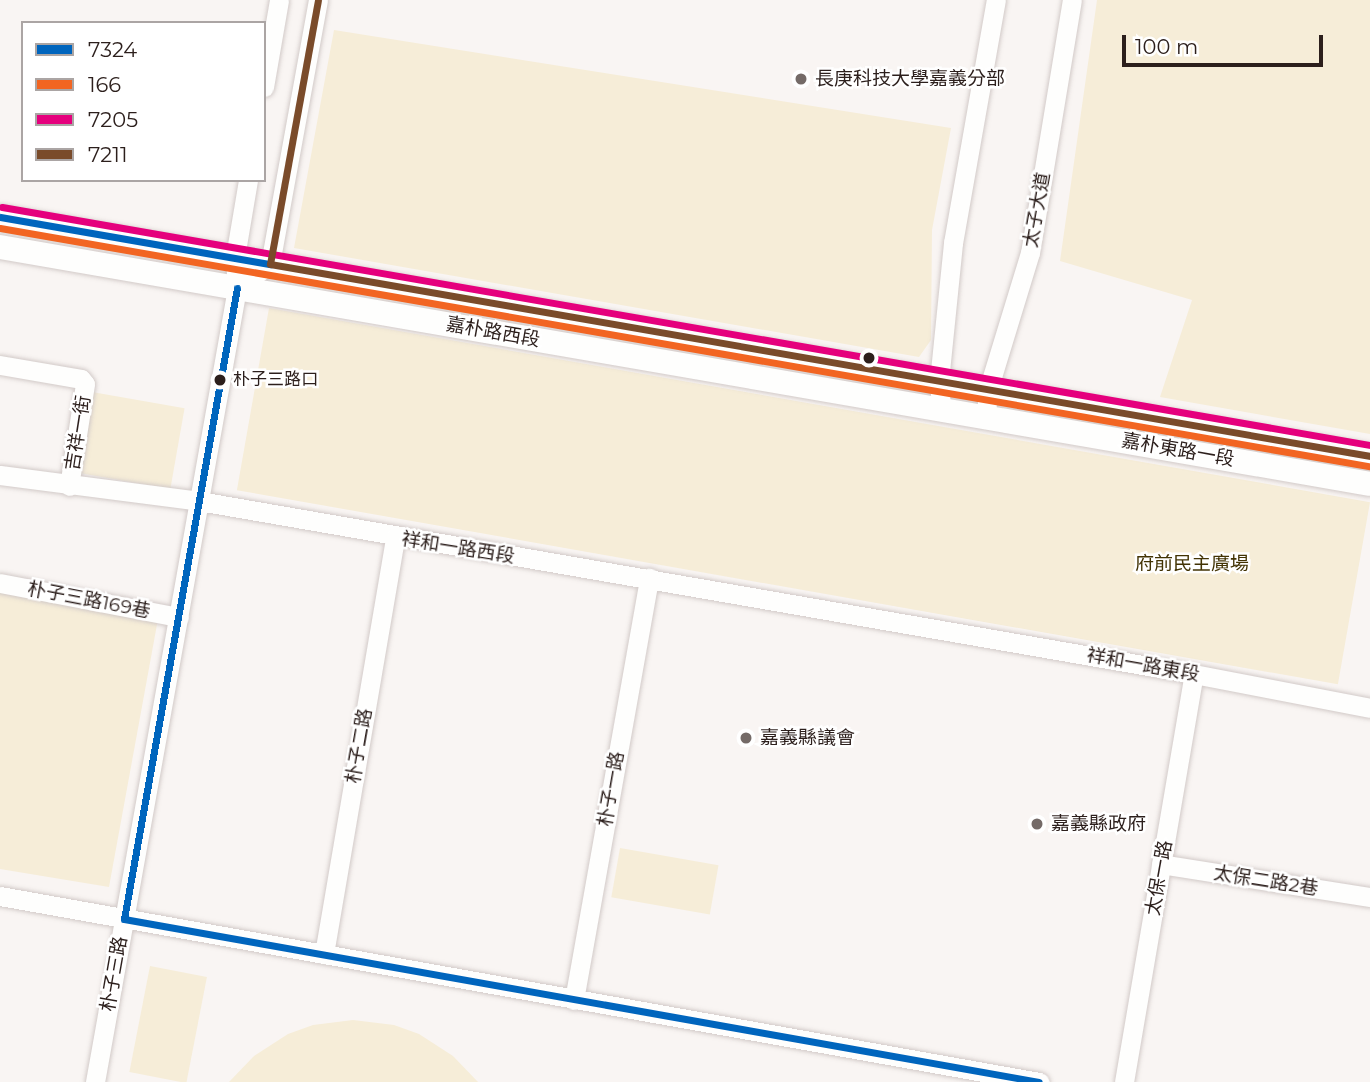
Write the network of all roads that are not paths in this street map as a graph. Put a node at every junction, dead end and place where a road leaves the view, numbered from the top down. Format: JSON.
{"nodes":[{"id":1,"x":279,"y":0,"type":"edge"},
{"id":2,"x":318,"y":0,"type":"edge"},
{"id":3,"x":996,"y":0,"type":"edge"},
{"id":4,"x":1072,"y":0,"type":"edge"},
{"id":5,"x":266,"y":75,"type":"edge"},
{"id":6,"x":248,"y":182,"type":"edge"},
{"id":7,"x":0,"y":217,"type":"edge"},
{"id":8,"x":0,"y":247,"type":"edge"},
{"id":9,"x":235,"y":257,"type":"junction"},
{"id":10,"x":270,"y":264,"type":"junction"},
{"id":11,"x":237,"y":288,"type":"junction"},
{"id":12,"x":0,"y":365,"type":"edge"},
{"id":13,"x":939,"y":381,"type":"junction"},
{"id":14,"x":988,"y":390,"type":"junction"},
{"id":15,"x":941,"y":408,"type":"junction"},
{"id":16,"x":986,"y":416,"type":"junction"},
{"id":17,"x":1370,"y":456,"type":"edge"},
{"id":18,"x":0,"y":475,"type":"edge"},
{"id":19,"x":1370,"y":484,"type":"edge"},
{"id":20,"x":69,"y":486,"type":"junction"},
{"id":21,"x":199,"y":501,"type":"junction"},
{"id":22,"x":395,"y":537,"type":"junction"},
{"id":23,"x":649,"y":578,"type":"junction"},
{"id":24,"x":0,"y":583,"type":"edge"},
{"id":25,"x":179,"y":617,"type":"junction"},
{"id":26,"x":916,"y":625,"type":"joint"},
{"id":27,"x":1194,"y":674,"type":"junction"},
{"id":28,"x":1370,"y":708,"type":"edge"},
{"id":29,"x":1161,"y":864,"type":"junction"},
{"id":30,"x":0,"y":896,"type":"edge"},
{"id":31,"x":1370,"y":897,"type":"edge"},
{"id":32,"x":124,"y":919,"type":"junction"},
{"id":33,"x":324,"y":954,"type":"junction"},
{"id":34,"x":574,"y":1000,"type":"junction"},
{"id":35,"x":94,"y":1082,"type":"edge"},
{"id":36,"x":1040,"y":1082,"type":"edge"},
{"id":37,"x":1124,"y":1082,"type":"edge"}],
"edges":[{"from":1,"to":5,"type":"street"},
{"from":2,"to":10,"type":"street"},
{"from":3,"to":13,"type":"street"},
{"from":4,"to":14,"type":"street","name":"太子大道"},
{"from":6,"to":9,"type":"street","name":"朴子三路"},
{"from":7,"to":9,"type":"main road","name":"嘉朴路西段"},
{"from":8,"to":11,"type":"main road","name":"嘉朴路西段"},
{"from":9,"to":10,"type":"main road","name":"嘉朴路西段"},
{"from":9,"to":11,"type":"street","name":"朴子三路"},
{"from":10,"to":11,"type":"street"},
{"from":10,"to":13,"type":"main road","name":"嘉朴路西段"},
{"from":11,"to":15,"type":"main road","name":"嘉朴路西段"},
{"from":11,"to":21,"type":"street","name":"朴子三路"},
{"from":12,"to":20,"type":"street","name":"吉祥一街"},
{"from":13,"to":14,"type":"main road","name":"嘉朴東路一段"},
{"from":13,"to":15,"type":"street"},
{"from":14,"to":16,"type":"street","name":"太子大道"},
{"from":14,"to":17,"type":"main road","name":"嘉朴東路一段"},
{"from":15,"to":16,"type":"main road","name":"嘉朴路西段"},
{"from":16,"to":19,"type":"main road","name":"嘉朴東路一段"},
{"from":18,"to":20,"type":"street","name":"祥和一路西段"},
{"from":20,"to":21,"type":"street","name":"祥和一路西段"},
{"from":21,"to":22,"type":"street","name":"祥和一路西段"},
{"from":21,"to":25,"type":"street","name":"朴子三路"},
{"from":22,"to":23,"type":"street","name":"祥和一路西段"},
{"from":22,"to":33,"type":"street","name":"朴子二路"},
{"from":23,"to":26,"type":"street","name":"祥和一路西段"},
{"from":23,"to":34,"type":"street","name":"朴子一路"},
{"from":24,"to":25,"type":"street","name":"朴子三路169巷"},
{"from":25,"to":32,"type":"street","name":"朴子三路"},
{"from":26,"to":27,"type":"street","name":"祥和一路東段"},
{"from":27,"to":28,"type":"street","name":"祥和一路東段"},
{"from":27,"to":29,"type":"street","name":"太保一路"},
{"from":29,"to":31,"type":"street","name":"太保二路2巷"},
{"from":29,"to":37,"type":"street","name":"太保一路"},
{"from":30,"to":32,"type":"street"},
{"from":32,"to":33,"type":"street"},
{"from":32,"to":35,"type":"street","name":"朴子三路"},
{"from":33,"to":34,"type":"street"},
{"from":34,"to":36,"type":"street"}]}
